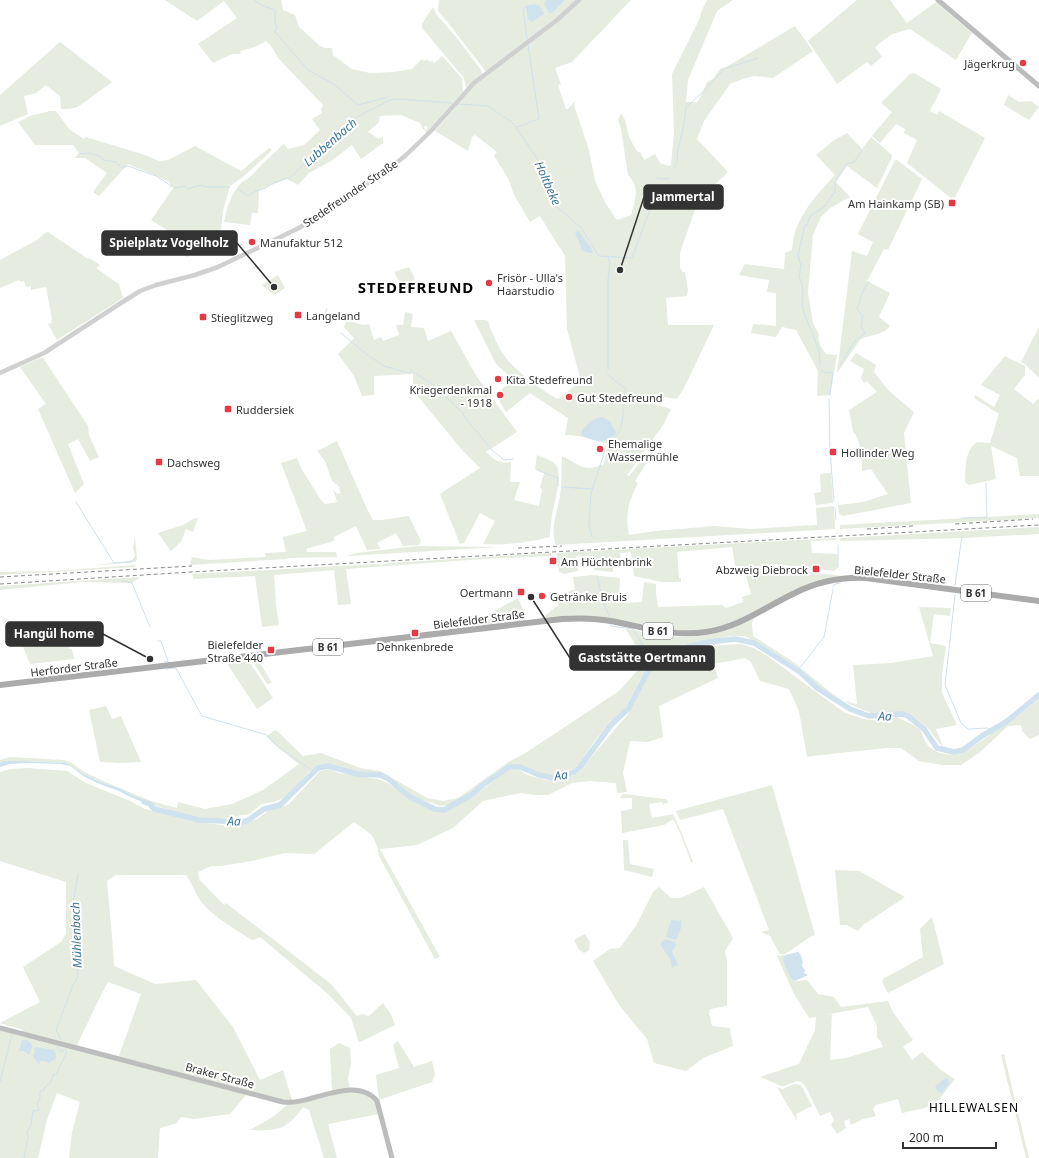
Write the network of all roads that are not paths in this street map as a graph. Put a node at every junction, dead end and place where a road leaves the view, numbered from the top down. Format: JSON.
{"nodes":[{"id":1,"x":579,"y":0,"type":"edge"},
{"id":2,"x":938,"y":0,"type":"edge"},
{"id":3,"x":1039,"y":86,"type":"edge"},
{"id":4,"x":0,"y":373,"type":"edge"},
{"id":5,"x":1039,"y":601,"type":"edge"},
{"id":6,"x":173,"y":665,"type":"joint"},
{"id":7,"x":0,"y":685,"type":"edge"},
{"id":8,"x":0,"y":1028,"type":"edge"},
{"id":9,"x":392,"y":1158,"type":"edge"}],
"edges":[{"from":1,"to":4,"type":"street","name":"Stedefreunder Straße"},
{"from":2,"to":3,"type":"main road"},
{"from":5,"to":6,"type":"main road","name":"Bielefelder Straße","number":"B 61"},
{"from":6,"to":7,"type":"main road","name":"Herforder Straße","number":"B 61"},
{"from":8,"to":9,"type":"main road","name":"Braker Straße"}]}
